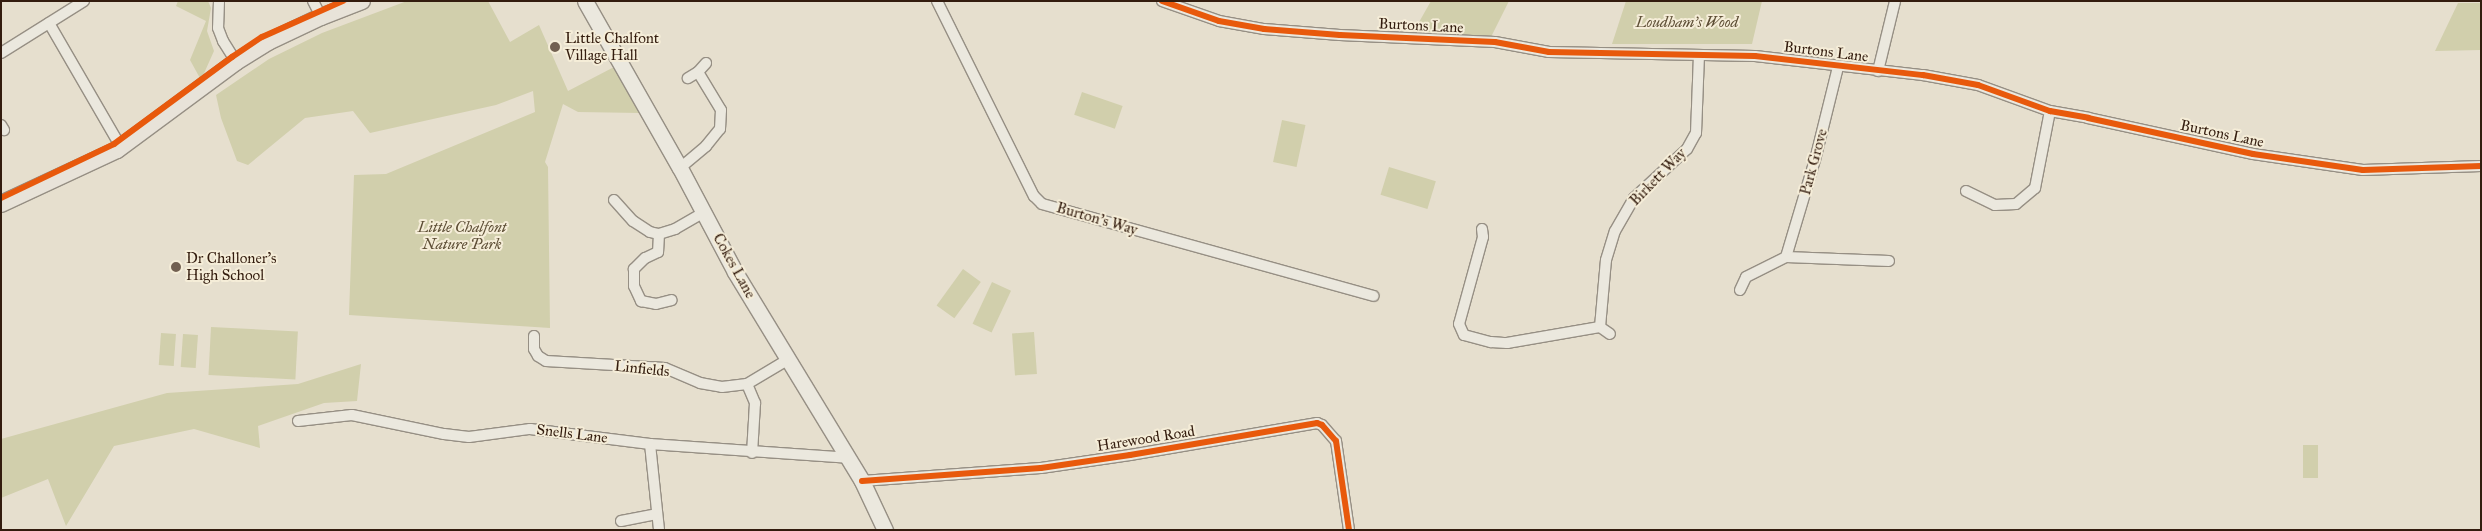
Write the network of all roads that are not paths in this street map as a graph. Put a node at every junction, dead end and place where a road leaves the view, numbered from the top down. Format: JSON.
{"nodes":[{"id":1,"x":84,"y":1,"type":"edge"},
{"id":2,"x":218,"y":1,"type":"edge"},
{"id":3,"x":313,"y":1,"type":"edge"},
{"id":4,"x":362,"y":1,"type":"edge"},
{"id":5,"x":585,"y":1,"type":"edge"},
{"id":6,"x":937,"y":1,"type":"edge"},
{"id":7,"x":1162,"y":1,"type":"edge"},
{"id":8,"x":1895,"y":1,"type":"edge"},
{"id":9,"x":320,"y":17,"type":"junction"},
{"id":10,"x":49,"y":23,"type":"junction"},
{"id":11,"x":1,"y":53,"type":"edge"},
{"id":12,"x":1699,"y":54,"type":"junction"},
{"id":13,"x":236,"y":62,"type":"junction"},
{"id":14,"x":706,"y":63,"type":"dead end"},
{"id":15,"x":1838,"y":67,"type":"junction"},
{"id":16,"x":1878,"y":71,"type":"junction"},
{"id":17,"x":698,"y":72,"type":"junction"},
{"id":18,"x":688,"y":78,"type":"dead end"},
{"id":19,"x":2050,"y":112,"type":"junction"},
{"id":20,"x":121,"y":147,"type":"junction"},
{"id":21,"x":2481,"y":166,"type":"edge"},
{"id":22,"x":680,"y":168,"type":"junction"},
{"id":23,"x":1966,"y":191,"type":"dead end"},
{"id":24,"x":614,"y":200,"type":"dead end"},
{"id":25,"x":1,"y":204,"type":"edge"},
{"id":26,"x":704,"y":212,"type":"junction"},
{"id":27,"x":1482,"y":229,"type":"dead end"},
{"id":28,"x":658,"y":234,"type":"junction"},
{"id":29,"x":1786,"y":257,"type":"junction"},
{"id":30,"x":1889,"y":261,"type":"dead end"},
{"id":31,"x":1740,"y":290,"type":"dead end"},
{"id":32,"x":1373,"y":296,"type":"dead end"},
{"id":33,"x":672,"y":300,"type":"dead end"},
{"id":34,"x":1600,"y":327,"type":"junction"},
{"id":35,"x":1610,"y":334,"type":"dead end"},
{"id":36,"x":534,"y":336,"type":"dead end"},
{"id":37,"x":789,"y":359,"type":"junction"},
{"id":38,"x":747,"y":384,"type":"junction"},
{"id":39,"x":298,"y":421,"type":"dead end"},
{"id":40,"x":650,"y":444,"type":"junction"},
{"id":41,"x":752,"y":453,"type":"junction"},
{"id":42,"x":848,"y":458,"type":"junction"},
{"id":43,"x":862,"y":481,"type":"junction"},
{"id":44,"x":656,"y":514,"type":"junction"},
{"id":45,"x":621,"y":521,"type":"dead end"},
{"id":46,"x":659,"y":530,"type":"edge"},
{"id":47,"x":885,"y":530,"type":"edge"},
{"id":48,"x":1349,"y":530,"type":"edge"}],
"edges":[{"from":1,"to":10,"type":"street"},
{"from":2,"to":13,"type":"street"},
{"from":3,"to":9,"type":"street"},
{"from":4,"to":9,"type":"main road"},
{"from":5,"to":22,"type":"main road","name":"Cokes Lane"},
{"from":6,"to":32,"type":"street","name":"Burton's Way"},
{"from":7,"to":12,"type":"street","name":"Burtons Lane"},
{"from":8,"to":16,"type":"street"},
{"from":9,"to":13,"type":"main road"},
{"from":10,"to":11,"type":"street"},
{"from":10,"to":20,"type":"street"},
{"from":12,"to":15,"type":"street","name":"Burtons Lane"},
{"from":12,"to":34,"type":"street","name":"Birkett Way"},
{"from":13,"to":20,"type":"main road"},
{"from":14,"to":17,"type":"street"},
{"from":15,"to":16,"type":"street","name":"Burtons Lane"},
{"from":15,"to":29,"type":"street","name":"Park Grove"},
{"from":16,"to":19,"type":"street","name":"Burtons Lane"},
{"from":17,"to":18,"type":"street"},
{"from":17,"to":22,"type":"street"},
{"from":19,"to":21,"type":"street","name":"Burtons Lane"},
{"from":19,"to":23,"type":"street"},
{"from":20,"to":25,"type":"main road"},
{"from":22,"to":26,"type":"main road","name":"Cokes Lane"},
{"from":24,"to":28,"type":"street"},
{"from":26,"to":28,"type":"street"},
{"from":26,"to":37,"type":"main road","name":"Cokes Lane"},
{"from":27,"to":34,"type":"street"},
{"from":28,"to":33,"type":"street"},
{"from":29,"to":30,"type":"street"},
{"from":29,"to":31,"type":"street"},
{"from":34,"to":35,"type":"street"},
{"from":36,"to":38,"type":"street","name":"Linfields"},
{"from":37,"to":38,"type":"street","name":"Linfields"},
{"from":37,"to":42,"type":"main road","name":"Cokes Lane"},
{"from":38,"to":41,"type":"street"},
{"from":39,"to":40,"type":"street","name":"Snells Lane"},
{"from":40,"to":41,"type":"street","name":"Snells Lane"},
{"from":40,"to":44,"type":"street"},
{"from":41,"to":42,"type":"street","name":"Snells Lane"},
{"from":42,"to":43,"type":"main road","name":"Cokes Lane"},
{"from":43,"to":47,"type":"main road","name":"Cokes Lane"},
{"from":43,"to":48,"type":"street","name":"Harewood Road"},
{"from":44,"to":45,"type":"street"},
{"from":44,"to":46,"type":"street"}]}
